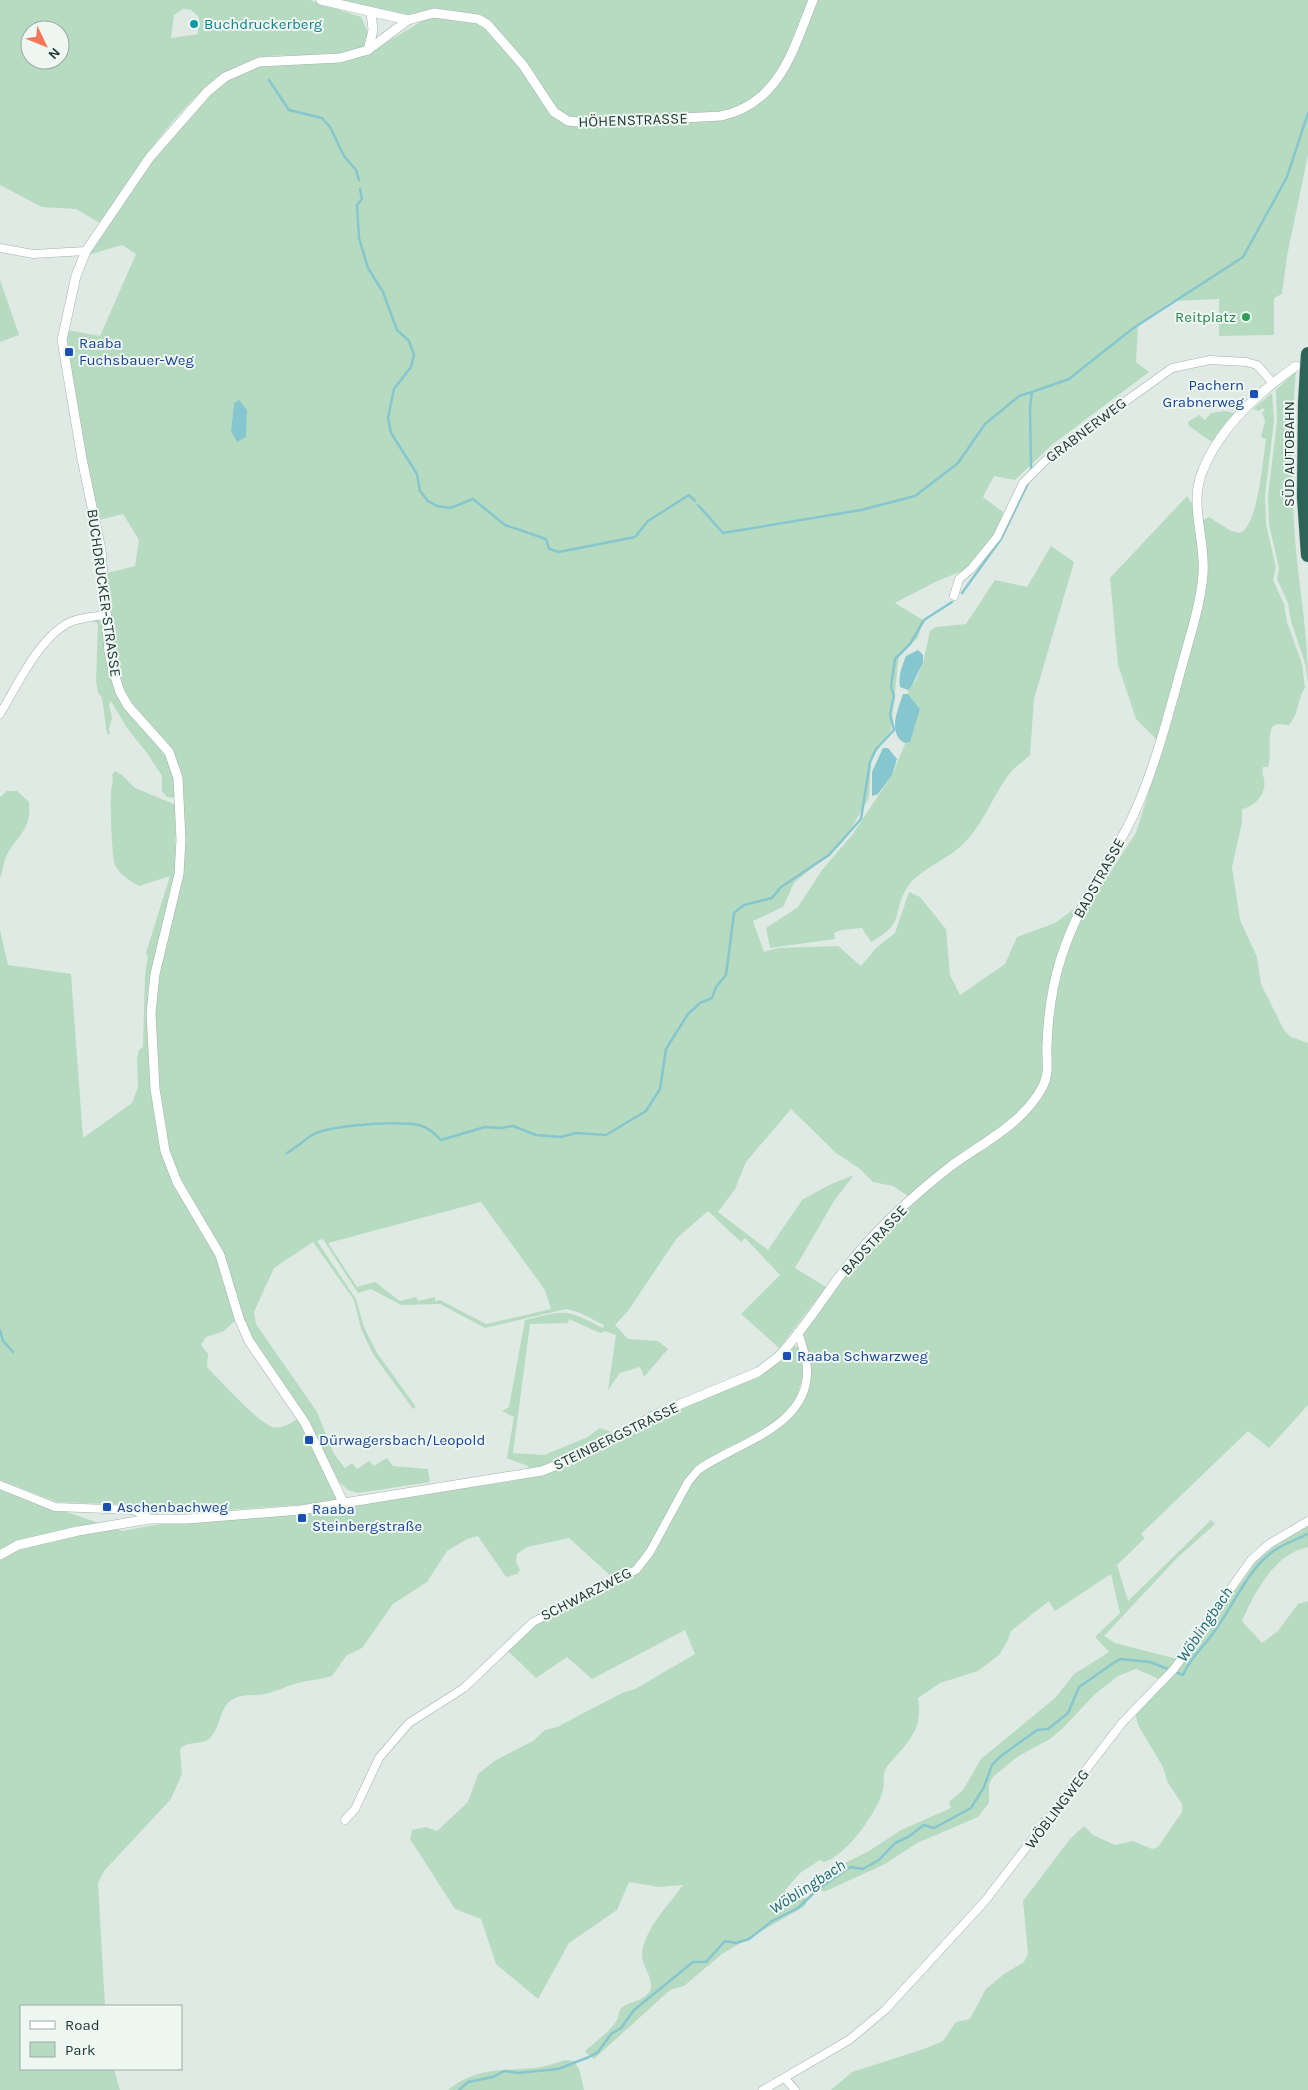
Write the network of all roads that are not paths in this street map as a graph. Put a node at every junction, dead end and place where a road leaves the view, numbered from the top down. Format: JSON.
{"nodes":[{"id":1,"x":321,"y":0,"type":"edge"},
{"id":2,"x":813,"y":0,"type":"edge"},
{"id":3,"x":371,"y":12,"type":"junction"},
{"id":4,"x":408,"y":20,"type":"junction"},
{"id":5,"x":368,"y":50,"type":"junction"},
{"id":6,"x":0,"y":248,"type":"edge"},
{"id":7,"x":86,"y":251,"type":"junction"},
{"id":8,"x":1308,"y":354,"type":"edge"},
{"id":9,"x":1296,"y":366,"type":"dead end"},
{"id":10,"x":1273,"y":383,"type":"junction"},
{"id":11,"x":1308,"y":555,"type":"edge"},
{"id":12,"x":954,"y":596,"type":"dead end"},
{"id":13,"x":107,"y":615,"type":"junction"},
{"id":14,"x":0,"y":714,"type":"edge"},
{"id":15,"x":798,"y":1332,"type":"junction"},
{"id":16,"x":0,"y":1485,"type":"edge"},
{"id":17,"x":343,"y":1502,"type":"junction"},
{"id":18,"x":150,"y":1519,"type":"junction"},
{"id":19,"x":1308,"y":1521,"type":"edge"},
{"id":20,"x":0,"y":1554,"type":"edge"},
{"id":21,"x":345,"y":1820,"type":"dead end"},
{"id":22,"x":786,"y":2078,"type":"junction"},
{"id":23,"x":762,"y":2090,"type":"edge"},
{"id":24,"x":795,"y":2090,"type":"edge"}],
"edges":[{"from":1,"to":3,"type":"street","name":"HÖHENSTRASSE"},
{"from":2,"to":4,"type":"street","name":"HÖHENSTRASSE"},
{"from":3,"to":4,"type":"street","name":"HÖHENSTRASSE"},
{"from":3,"to":5,"type":"street"},
{"from":4,"to":5,"type":"street","name":"BUCHDRUCKER-STRASSE"},
{"from":5,"to":7,"type":"street","name":"BUCHDRUCKER-STRASSE"},
{"from":6,"to":7,"type":"street"},
{"from":7,"to":13,"type":"street","name":"BUCHDRUCKER-STRASSE"},
{"from":8,"to":11,"type":"highway","name":"SÜD AUTOBAHN","bridge":true},
{"from":9,"to":10,"type":"street","name":"BADSTRASSE"},
{"from":10,"to":12,"type":"street","name":"GRABNERWEG"},
{"from":10,"to":15,"type":"street","name":"BADSTRASSE"},
{"from":13,"to":14,"type":"street"},
{"from":13,"to":17,"type":"street","name":"BUCHDRUCKER-STRASSE"},
{"from":15,"to":17,"type":"street","name":"STEINBERGSTRASSE"},
{"from":15,"to":21,"type":"street","name":"SCHWARZWEG"},
{"from":16,"to":18,"type":"street"},
{"from":17,"to":18,"type":"street","name":"STEINBERGSTRASSE"},
{"from":18,"to":20,"type":"street","name":"STEINBERGSTRASSE"},
{"from":19,"to":22,"type":"street","name":"WÖBLINGWEG"},
{"from":22,"to":23,"type":"street","name":"WÖBLINGWEG"},
{"from":22,"to":24,"type":"street"}]}
